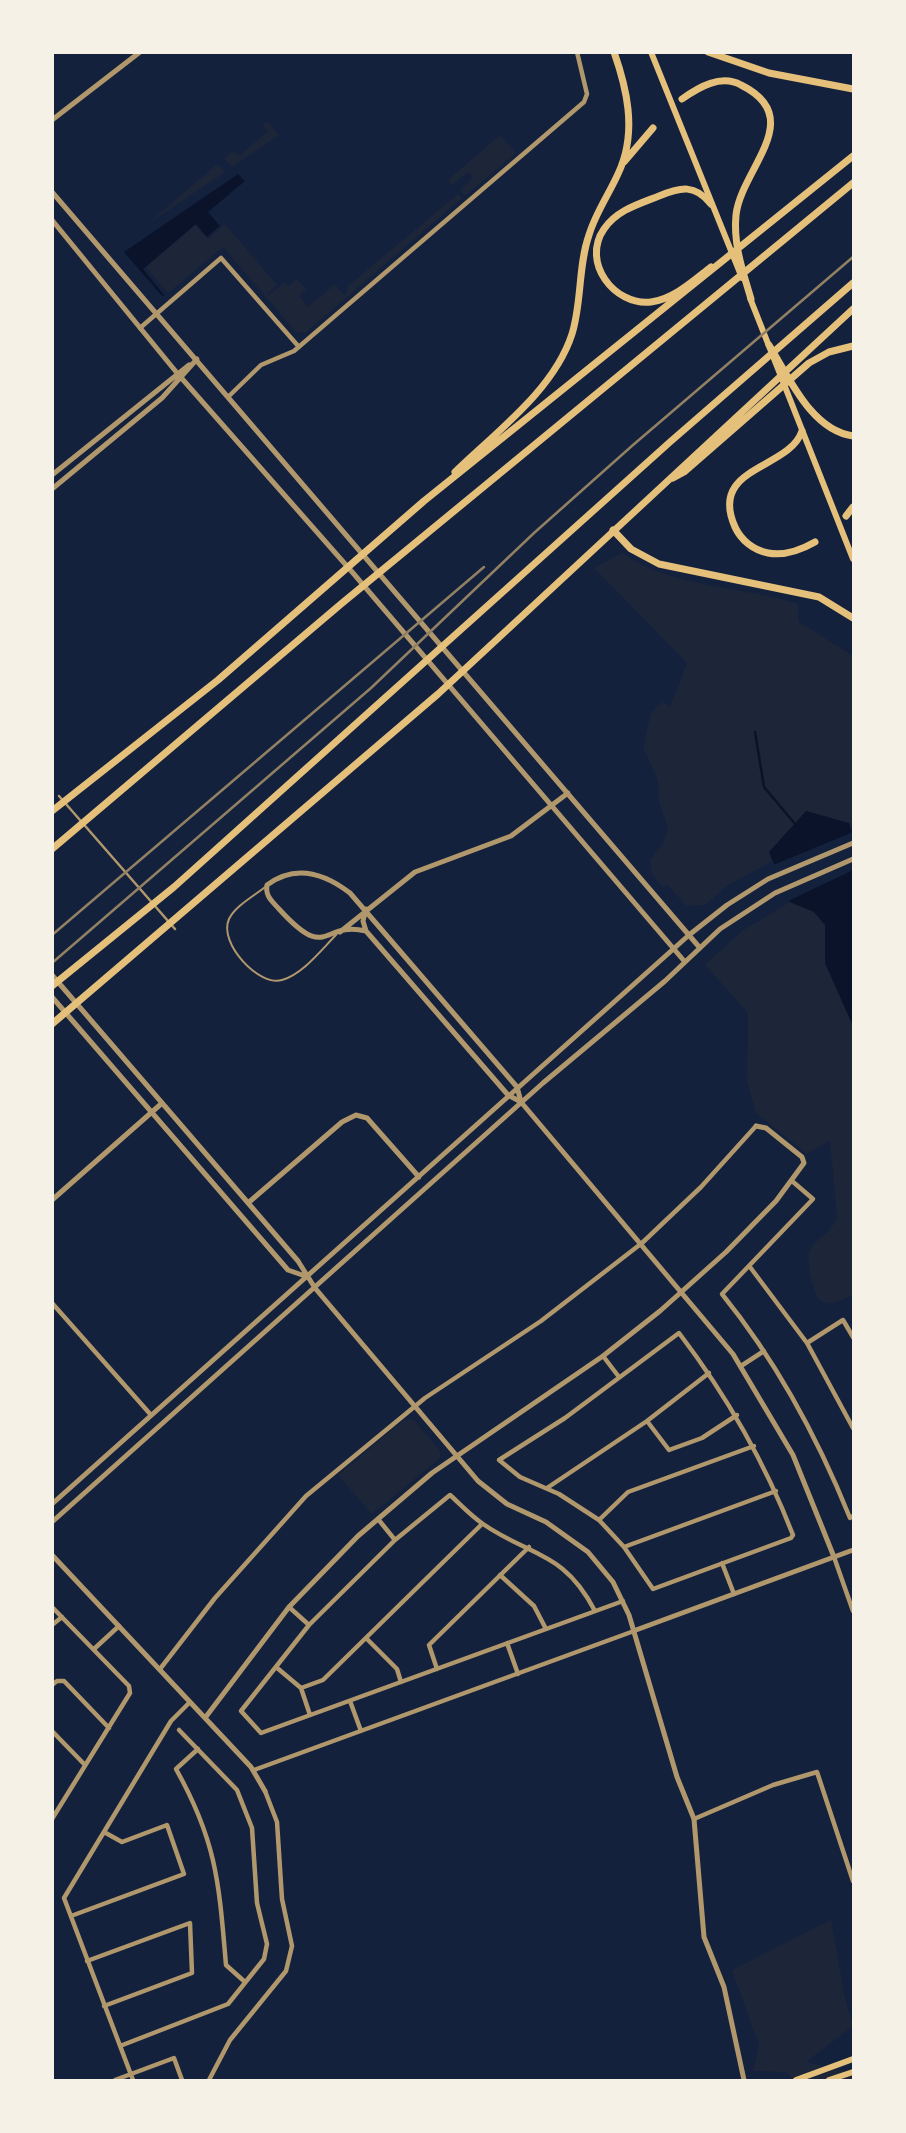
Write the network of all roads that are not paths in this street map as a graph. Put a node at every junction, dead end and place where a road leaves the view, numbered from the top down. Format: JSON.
{"nodes":[{"id":1,"x":140,"y":52,"type":"edge"},
{"id":2,"x":577,"y":52,"type":"edge"},
{"id":3,"x":614,"y":52,"type":"edge"},
{"id":4,"x":651,"y":52,"type":"edge"},
{"id":5,"x":708,"y":52,"type":"edge"},
{"id":6,"x":853,"y":89,"type":"edge"},
{"id":7,"x":682,"y":99,"type":"dead end"},
{"id":8,"x":52,"y":120,"type":"edge"},
{"id":9,"x":653,"y":128,"type":"dead end"},
{"id":10,"x":853,"y":156,"type":"edge"},
{"id":11,"x":622,"y":165,"type":"junction"},
{"id":12,"x":853,"y":183,"type":"edge"},
{"id":13,"x":813,"y":190,"type":"junction"},
{"id":14,"x":52,"y":192,"type":"edge"},
{"id":15,"x":711,"y":204,"type":"junction"},
{"id":16,"x":52,"y":220,"type":"edge"},
{"id":17,"x":853,"y":283,"type":"edge"},
{"id":18,"x":751,"y":299,"type":"junction"},
{"id":19,"x":853,"y":309,"type":"edge"},
{"id":20,"x":157,"y":313,"type":"junction"},
{"id":21,"x":140,"y":328,"type":"junction"},
{"id":22,"x":769,"y":345,"type":"junction"},
{"id":23,"x":299,"y":346,"type":"junction"},
{"id":24,"x":853,"y":346,"type":"edge"},
{"id":25,"x":197,"y":359,"type":"junction"},
{"id":26,"x":179,"y":375,"type":"junction"},
{"id":27,"x":228,"y":397,"type":"junction"},
{"id":28,"x":802,"y":430,"type":"junction"},
{"id":29,"x":853,"y":436,"type":"edge"},
{"id":30,"x":52,"y":475,"type":"edge"},
{"id":31,"x":669,"y":481,"type":"junction"},
{"id":32,"x":52,"y":489,"type":"edge"},
{"id":33,"x":424,"y":501,"type":"junction"},
{"id":34,"x":853,"y":507,"type":"edge"},
{"id":35,"x":846,"y":516,"type":"dead end"},
{"id":36,"x":613,"y":530,"type":"junction"},
{"id":37,"x":816,"y":542,"type":"dead end"},
{"id":38,"x":362,"y":553,"type":"junction"},
{"id":39,"x":853,"y":559,"type":"edge"},
{"id":40,"x":346,"y":567,"type":"junction"},
{"id":41,"x":853,"y":618,"type":"edge"},
{"id":42,"x":465,"y":670,"type":"junction"},
{"id":43,"x":447,"y":685,"type":"junction"},
{"id":44,"x":568,"y":793,"type":"junction"},
{"id":45,"x":59,"y":796,"type":"dead end"},
{"id":46,"x":552,"y":806,"type":"junction"},
{"id":47,"x":52,"y":811,"type":"edge"},
{"id":48,"x":853,"y":844,"type":"edge"},
{"id":49,"x":52,"y":849,"type":"edge"},
{"id":50,"x":853,"y":859,"type":"edge"},
{"id":51,"x":267,"y":885,"type":"junction"},
{"id":52,"x":366,"y":909,"type":"junction"},
{"id":53,"x":175,"y":929,"type":"dead end"},
{"id":54,"x":366,"y":931,"type":"junction"},
{"id":55,"x":337,"y":934,"type":"junction"},
{"id":56,"x":689,"y":935,"type":"junction"},
{"id":57,"x":700,"y":948,"type":"junction"},
{"id":58,"x":673,"y":949,"type":"junction"},
{"id":59,"x":685,"y":962,"type":"junction"},
{"id":60,"x":52,"y":975,"type":"edge"},
{"id":61,"x":52,"y":986,"type":"edge"},
{"id":62,"x":52,"y":997,"type":"edge"},
{"id":63,"x":52,"y":1024,"type":"edge"},
{"id":64,"x":517,"y":1087,"type":"junction"},
{"id":65,"x":508,"y":1096,"type":"junction"},
{"id":66,"x":521,"y":1102,"type":"junction"},
{"id":67,"x":161,"y":1104,"type":"junction"},
{"id":68,"x":152,"y":1112,"type":"junction"},
{"id":69,"x":756,"y":1126,"type":"joint"},
{"id":70,"x":419,"y":1177,"type":"junction"},
{"id":71,"x":792,"y":1181,"type":"junction"},
{"id":72,"x":52,"y":1200,"type":"edge"},
{"id":73,"x":248,"y":1203,"type":"junction"},
{"id":74,"x":642,"y":1243,"type":"junction"},
{"id":75,"x":750,"y":1267,"type":"junction"},
{"id":76,"x":305,"y":1276,"type":"junction"},
{"id":77,"x":315,"y":1288,"type":"junction"},
{"id":78,"x":683,"y":1291,"type":"junction"},
{"id":79,"x":52,"y":1303,"type":"edge"},
{"id":80,"x":853,"y":1337,"type":"edge"},
{"id":81,"x":807,"y":1343,"type":"junction"},
{"id":82,"x":764,"y":1350,"type":"junction"},
{"id":83,"x":603,"y":1356,"type":"junction"},
{"id":84,"x":741,"y":1366,"type":"junction"},
{"id":85,"x":709,"y":1373,"type":"junction"},
{"id":86,"x":619,"y":1377,"type":"junction"},
{"id":87,"x":414,"y":1408,"type":"junction"},
{"id":88,"x":150,"y":1415,"type":"junction"},
{"id":89,"x":737,"y":1415,"type":"junction"},
{"id":90,"x":648,"y":1421,"type":"junction"},
{"id":91,"x":853,"y":1428,"type":"edge"},
{"id":92,"x":754,"y":1446,"type":"junction"},
{"id":93,"x":455,"y":1456,"type":"junction"},
{"id":94,"x":547,"y":1489,"type":"junction"},
{"id":95,"x":776,"y":1491,"type":"junction"},
{"id":96,"x":52,"y":1504,"type":"edge"},
{"id":97,"x":853,"y":1516,"type":"edge"},
{"id":98,"x":377,"y":1519,"type":"junction"},
{"id":99,"x":599,"y":1520,"type":"junction"},
{"id":100,"x":52,"y":1522,"type":"edge"},
{"id":101,"x":482,"y":1524,"type":"junction"},
{"id":102,"x":395,"y":1540,"type":"junction"},
{"id":103,"x":529,"y":1547,"type":"junction"},
{"id":104,"x":624,"y":1547,"type":"junction"},
{"id":105,"x":853,"y":1550,"type":"edge"},
{"id":106,"x":52,"y":1555,"type":"edge"},
{"id":107,"x":834,"y":1558,"type":"junction"},
{"id":108,"x":722,"y":1563,"type":"junction"},
{"id":109,"x":500,"y":1575,"type":"junction"},
{"id":110,"x":734,"y":1594,"type":"junction"},
{"id":111,"x":623,"y":1601,"type":"junction"},
{"id":112,"x":52,"y":1606,"type":"edge"},
{"id":113,"x":289,"y":1607,"type":"junction"},
{"id":114,"x":595,"y":1611,"type":"junction"},
{"id":115,"x":853,"y":1611,"type":"edge"},
{"id":116,"x":62,"y":1617,"type":"junction"},
{"id":117,"x":52,"y":1625,"type":"edge"},
{"id":118,"x":119,"y":1625,"type":"junction"},
{"id":119,"x":309,"y":1625,"type":"junction"},
{"id":120,"x":546,"y":1629,"type":"junction"},
{"id":121,"x":636,"y":1630,"type":"junction"},
{"id":122,"x":366,"y":1638,"type":"junction"},
{"id":123,"x":507,"y":1643,"type":"junction"},
{"id":124,"x":94,"y":1649,"type":"junction"},
{"id":125,"x":275,"y":1667,"type":"junction"},
{"id":126,"x":437,"y":1669,"type":"junction"},
{"id":127,"x":160,"y":1670,"type":"junction"},
{"id":128,"x":518,"y":1674,"type":"junction"},
{"id":129,"x":401,"y":1682,"type":"junction"},
{"id":130,"x":52,"y":1685,"type":"edge"},
{"id":131,"x":301,"y":1688,"type":"junction"},
{"id":132,"x":350,"y":1701,"type":"junction"},
{"id":133,"x":190,"y":1702,"type":"junction"},
{"id":134,"x":310,"y":1715,"type":"junction"},
{"id":135,"x":205,"y":1718,"type":"junction"},
{"id":136,"x":109,"y":1728,"type":"junction"},
{"id":137,"x":179,"y":1730,"type":"dead end"},
{"id":138,"x":361,"y":1731,"type":"junction"},
{"id":139,"x":54,"y":1735,"type":"edge"},
{"id":140,"x":198,"y":1749,"type":"junction"},
{"id":141,"x":85,"y":1765,"type":"junction"},
{"id":142,"x":254,"y":1770,"type":"junction"},
{"id":143,"x":265,"y":1791,"type":"joint"},
{"id":144,"x":52,"y":1819,"type":"edge"},
{"id":145,"x":694,"y":1819,"type":"junction"},
{"id":146,"x":104,"y":1832,"type":"junction"},
{"id":147,"x":853,"y":1881,"type":"edge"},
{"id":148,"x":71,"y":1916,"type":"junction"},
{"id":149,"x":88,"y":1961,"type":"junction"},
{"id":150,"x":245,"y":1982,"type":"junction"},
{"id":151,"x":104,"y":2006,"type":"junction"},
{"id":152,"x":120,"y":2046,"type":"junction"},
{"id":153,"x":853,"y":2059,"type":"edge"},
{"id":154,"x":853,"y":2072,"type":"edge"},
{"id":155,"x":132,"y":2078,"type":"edge"},
{"id":156,"x":115,"y":2081,"type":"edge"},
{"id":157,"x":182,"y":2081,"type":"edge"},
{"id":158,"x":209,"y":2081,"type":"edge"},
{"id":159,"x":744,"y":2081,"type":"edge"},
{"id":160,"x":796,"y":2081,"type":"edge"},
{"id":161,"x":830,"y":2081,"type":"edge"}],
"edges":[{"from":1,"to":8,"type":"street"},
{"from":2,"to":23,"type":"street"},
{"from":3,"to":11,"type":"highway"},
{"from":4,"to":15,"type":"main road"},
{"from":5,"to":6,"type":"highway"},
{"from":7,"to":18,"type":"highway"},
{"from":9,"to":11,"type":"highway"},
{"from":10,"to":13,"type":"highway"},
{"from":11,"to":33,"type":"highway"},
{"from":12,"to":49,"type":"highway"},
{"from":13,"to":15,"type":"highway"},
{"from":13,"to":33,"type":"highway"},
{"from":14,"to":20,"type":"street"},
{"from":15,"to":18,"type":"main road"},
{"from":16,"to":21,"type":"street"},
{"from":17,"to":61,"type":"highway"},
{"from":18,"to":22,"type":"main road"},
{"from":19,"to":31,"type":"highway"},
{"from":20,"to":21,"type":"street"},
{"from":20,"to":23,"type":"street"},
{"from":20,"to":25,"type":"street"},
{"from":21,"to":26,"type":"street"},
{"from":22,"to":28,"type":"main road"},
{"from":22,"to":29,"type":"highway"},
{"from":23,"to":27,"type":"street"},
{"from":24,"to":31,"type":"highway"},
{"from":25,"to":26,"type":"street"},
{"from":25,"to":27,"type":"street"},
{"from":26,"to":30,"type":"street"},
{"from":26,"to":32,"type":"street"},
{"from":26,"to":40,"type":"street"},
{"from":27,"to":38,"type":"street"},
{"from":28,"to":37,"type":"highway"},
{"from":28,"to":39,"type":"main road"},
{"from":31,"to":36,"type":"highway"},
{"from":33,"to":38,"type":"highway"},
{"from":34,"to":35,"type":"highway"},
{"from":36,"to":41,"type":"highway"},
{"from":36,"to":42,"type":"highway"},
{"from":38,"to":40,"type":"highway"},
{"from":38,"to":42,"type":"street"},
{"from":40,"to":43,"type":"street"},
{"from":40,"to":47,"type":"highway"},
{"from":42,"to":43,"type":"highway"},
{"from":42,"to":44,"type":"street"},
{"from":43,"to":46,"type":"street"},
{"from":43,"to":63,"type":"highway"},
{"from":44,"to":46,"type":"street"},
{"from":44,"to":56,"type":"street"},
{"from":45,"to":53,"type":"street"},
{"from":46,"to":52,"type":"street"},
{"from":46,"to":58,"type":"street"},
{"from":48,"to":56,"type":"street"},
{"from":50,"to":57,"type":"street"},
{"from":51,"to":52,"type":"street"},
{"from":51,"to":55,"type":"street"},
{"from":51,"to":55,"type":"lane"},
{"from":52,"to":54,"type":"street"},
{"from":52,"to":55,"type":"street"},
{"from":52,"to":64,"type":"street"},
{"from":54,"to":55,"type":"street"},
{"from":54,"to":65,"type":"street"},
{"from":56,"to":57,"type":"street"},
{"from":56,"to":58,"type":"street"},
{"from":57,"to":59,"type":"street"},
{"from":58,"to":59,"type":"street"},
{"from":58,"to":64,"type":"street"},
{"from":59,"to":66,"type":"street"},
{"from":60,"to":67,"type":"street"},
{"from":62,"to":68,"type":"street"},
{"from":64,"to":65,"type":"street"},
{"from":64,"to":66,"type":"street"},
{"from":65,"to":66,"type":"street"},
{"from":65,"to":70,"type":"street"},
{"from":66,"to":74,"type":"street"},
{"from":66,"to":77,"type":"street"},
{"from":67,"to":68,"type":"street"},
{"from":67,"to":73,"type":"street"},
{"from":68,"to":72,"type":"street"},
{"from":68,"to":76,"type":"street"},
{"from":69,"to":71,"type":"street"},
{"from":69,"to":74,"type":"street"},
{"from":70,"to":73,"type":"street"},
{"from":70,"to":76,"type":"street"},
{"from":71,"to":75,"type":"street"},
{"from":71,"to":78,"type":"street"},
{"from":73,"to":76,"type":"street"},
{"from":74,"to":78,"type":"street"},
{"from":74,"to":87,"type":"street"},
{"from":75,"to":81,"type":"street"},
{"from":75,"to":82,"type":"street"},
{"from":76,"to":77,"type":"street"},
{"from":76,"to":88,"type":"street"},
{"from":77,"to":87,"type":"street"},
{"from":77,"to":100,"type":"street"},
{"from":78,"to":83,"type":"street"},
{"from":78,"to":84,"type":"street"},
{"from":79,"to":88,"type":"street"},
{"from":80,"to":81,"type":"street"},
{"from":81,"to":91,"type":"street"},
{"from":82,"to":84,"type":"street"},
{"from":82,"to":97,"type":"street"},
{"from":83,"to":86,"type":"street"},
{"from":83,"to":93,"type":"street"},
{"from":84,"to":107,"type":"street"},
{"from":85,"to":86,"type":"street"},
{"from":85,"to":89,"type":"street"},
{"from":85,"to":90,"type":"street"},
{"from":86,"to":94,"type":"street"},
{"from":87,"to":93,"type":"street"},
{"from":87,"to":127,"type":"street"},
{"from":88,"to":96,"type":"street"},
{"from":89,"to":90,"type":"street"},
{"from":89,"to":92,"type":"street"},
{"from":90,"to":94,"type":"street"},
{"from":92,"to":95,"type":"street"},
{"from":92,"to":99,"type":"street"},
{"from":93,"to":98,"type":"street"},
{"from":93,"to":111,"type":"street"},
{"from":94,"to":99,"type":"street"},
{"from":95,"to":104,"type":"street"},
{"from":95,"to":108,"type":"street"},
{"from":98,"to":102,"type":"street"},
{"from":98,"to":113,"type":"street"},
{"from":99,"to":104,"type":"street"},
{"from":101,"to":102,"type":"street"},
{"from":101,"to":103,"type":"street"},
{"from":101,"to":122,"type":"street"},
{"from":102,"to":119,"type":"street"},
{"from":103,"to":109,"type":"street"},
{"from":103,"to":114,"type":"street"},
{"from":104,"to":108,"type":"street"},
{"from":105,"to":107,"type":"street"},
{"from":106,"to":118,"type":"street"},
{"from":107,"to":110,"type":"street"},
{"from":107,"to":115,"type":"street"},
{"from":108,"to":110,"type":"street"},
{"from":109,"to":120,"type":"street"},
{"from":109,"to":126,"type":"street"},
{"from":110,"to":121,"type":"street"},
{"from":111,"to":114,"type":"street"},
{"from":111,"to":121,"type":"street"},
{"from":112,"to":116,"type":"street"},
{"from":113,"to":119,"type":"street"},
{"from":113,"to":135,"type":"street"},
{"from":114,"to":120,"type":"street"},
{"from":116,"to":117,"type":"street"},
{"from":116,"to":124,"type":"street"},
{"from":118,"to":124,"type":"street"},
{"from":118,"to":127,"type":"street"},
{"from":119,"to":125,"type":"street"},
{"from":120,"to":123,"type":"street"},
{"from":121,"to":128,"type":"street"},
{"from":121,"to":145,"type":"street"},
{"from":122,"to":129,"type":"street"},
{"from":122,"to":131,"type":"street"},
{"from":123,"to":126,"type":"street"},
{"from":123,"to":128,"type":"street"},
{"from":124,"to":136,"type":"street"},
{"from":125,"to":131,"type":"street"},
{"from":125,"to":134,"type":"street"},
{"from":126,"to":129,"type":"street"},
{"from":127,"to":133,"type":"street"},
{"from":128,"to":138,"type":"street"},
{"from":129,"to":132,"type":"street"},
{"from":130,"to":136,"type":"street"},
{"from":131,"to":134,"type":"street"},
{"from":132,"to":134,"type":"street"},
{"from":132,"to":138,"type":"street"},
{"from":133,"to":135,"type":"street"},
{"from":133,"to":146,"type":"street"},
{"from":135,"to":142,"type":"street"},
{"from":136,"to":141,"type":"street"},
{"from":137,"to":140,"type":"street"},
{"from":138,"to":142,"type":"street"},
{"from":139,"to":141,"type":"street"},
{"from":140,"to":150,"type":"street"},
{"from":140,"to":150,"type":"street"},
{"from":141,"to":144,"type":"street"},
{"from":142,"to":143,"type":"street"},
{"from":143,"to":158,"type":"street"},
{"from":145,"to":147,"type":"street"},
{"from":145,"to":159,"type":"street"},
{"from":146,"to":148,"type":"street"},
{"from":146,"to":148,"type":"street"},
{"from":148,"to":149,"type":"street"},
{"from":149,"to":151,"type":"street"},
{"from":149,"to":151,"type":"street"},
{"from":150,"to":152,"type":"street"},
{"from":151,"to":152,"type":"street"},
{"from":152,"to":155,"type":"street"},
{"from":153,"to":160,"type":"main road"},
{"from":154,"to":161,"type":"main road"},
{"from":155,"to":156,"type":"street"},
{"from":155,"to":157,"type":"street"}]}
